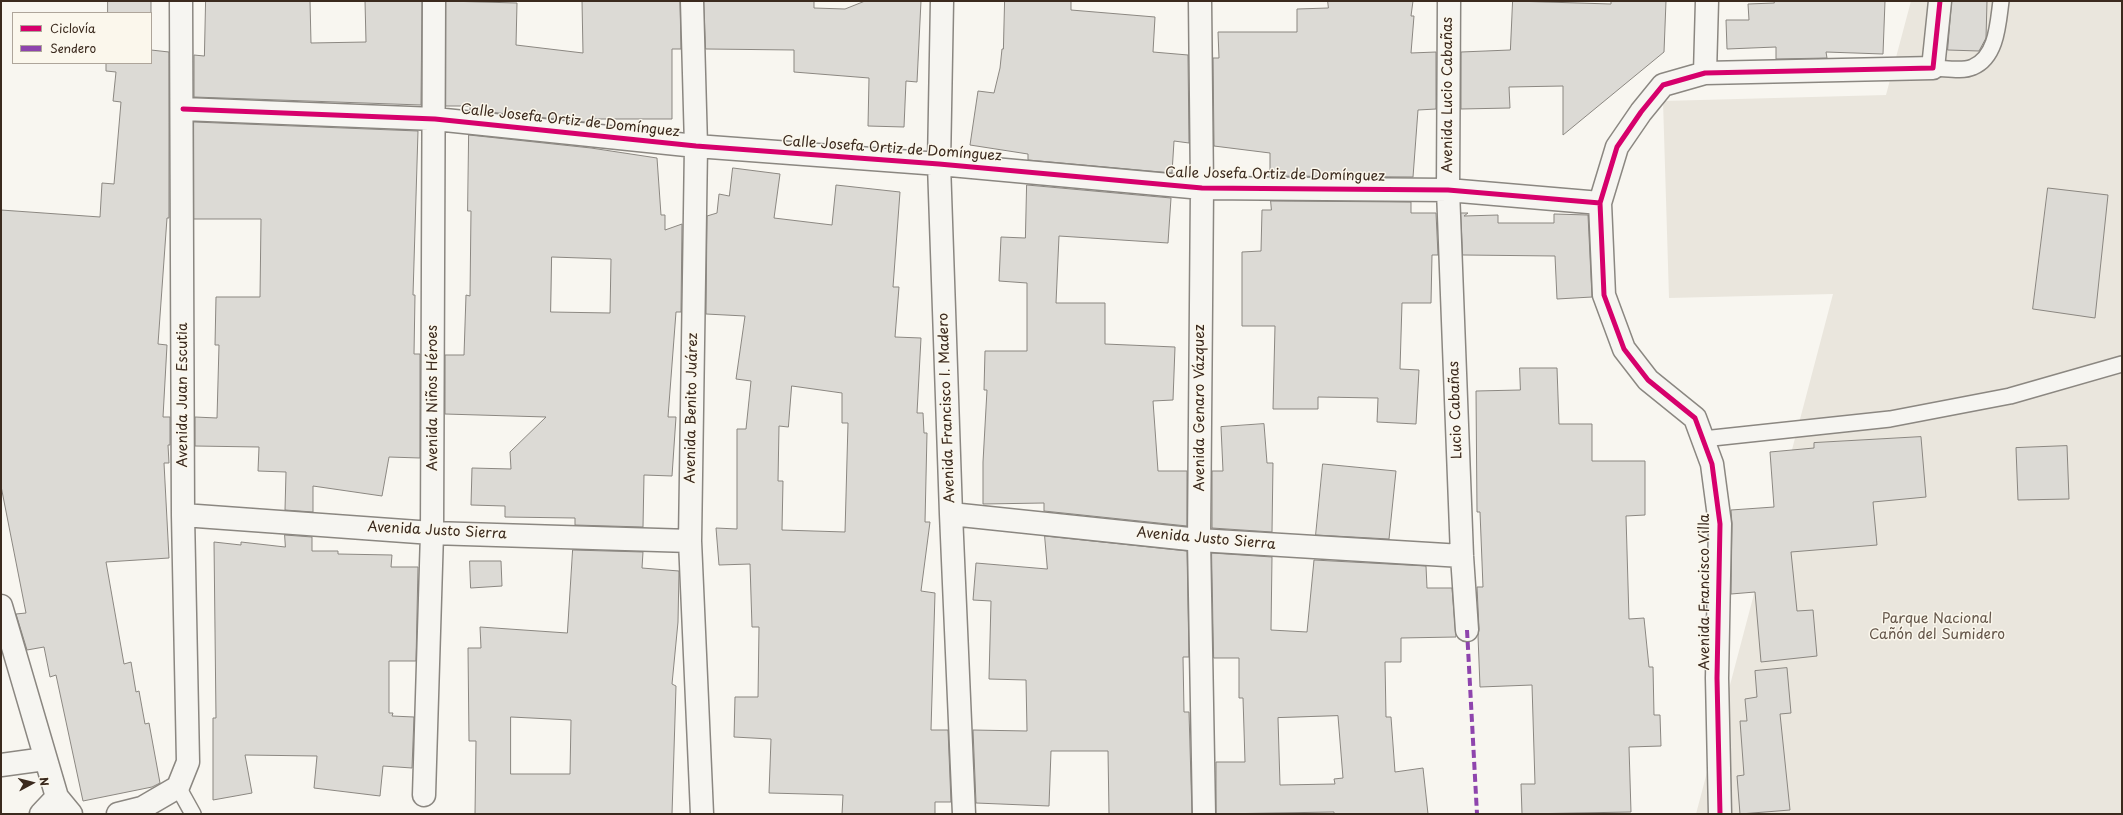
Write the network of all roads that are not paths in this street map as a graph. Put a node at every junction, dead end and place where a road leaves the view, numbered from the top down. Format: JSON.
{"nodes":[{"id":1,"x":181,"y":1,"type":"edge"},
{"id":2,"x":434,"y":1,"type":"edge"},
{"id":3,"x":692,"y":1,"type":"edge"},
{"id":4,"x":942,"y":1,"type":"edge"},
{"id":5,"x":1200,"y":1,"type":"edge"},
{"id":6,"x":1449,"y":1,"type":"edge"},
{"id":7,"x":1707,"y":1,"type":"edge"},
{"id":8,"x":1940,"y":1,"type":"edge"},
{"id":9,"x":2001,"y":1,"type":"edge"},
{"id":10,"x":1933,"y":68,"type":"junction"},
{"id":11,"x":1706,"y":73,"type":"junction"},
{"id":12,"x":183,"y":109,"type":"junction"},
{"id":13,"x":435,"y":119,"type":"junction"},
{"id":14,"x":696,"y":146,"type":"junction"},
{"id":15,"x":939,"y":164,"type":"junction"},
{"id":16,"x":1202,"y":188,"type":"junction"},
{"id":17,"x":1448,"y":190,"type":"junction"},
{"id":18,"x":1600,"y":203,"type":"junction"},
{"id":19,"x":2122,"y":364,"type":"edge"},
{"id":20,"x":1703,"y":439,"type":"junction"},
{"id":21,"x":951,"y":514,"type":"junction"},
{"id":22,"x":183,"y":515,"type":"junction"},
{"id":23,"x":432,"y":533,"type":"junction"},
{"id":24,"x":1199,"y":540,"type":"junction"},
{"id":25,"x":690,"y":541,"type":"junction"},
{"id":26,"x":1462,"y":556,"type":"junction"},
{"id":27,"x":1,"y":606,"type":"edge"},
{"id":28,"x":1467,"y":630,"type":"dead end"},
{"id":29,"x":45,"y":759,"type":"junction"},
{"id":30,"x":1,"y":765,"type":"edge"},
{"id":31,"x":178,"y":788,"type":"junction"},
{"id":32,"x":424,"y":795,"type":"dead end"},
{"id":33,"x":56,"y":797,"type":"junction"},
{"id":34,"x":41,"y":814,"type":"edge"},
{"id":35,"x":71,"y":814,"type":"edge"},
{"id":36,"x":118,"y":814,"type":"edge"},
{"id":37,"x":193,"y":814,"type":"edge"},
{"id":38,"x":702,"y":814,"type":"edge"},
{"id":39,"x":964,"y":814,"type":"edge"},
{"id":40,"x":1204,"y":814,"type":"edge"},
{"id":41,"x":1720,"y":814,"type":"edge"}],
"edges":[{"from":1,"to":12,"type":"street","name":"Avenida Juan Escutia"},
{"from":2,"to":13,"type":"street","name":"Avenida Niños Héroes"},
{"from":3,"to":14,"type":"street","name":"Avenida Benito Juárez"},
{"from":4,"to":15,"type":"street","name":"Avenida Francisco I. Madero"},
{"from":5,"to":16,"type":"street","name":"Avenida Genaro Vázquez"},
{"from":6,"to":17,"type":"street","name":"Avenida Lucio Cabañas"},
{"from":7,"to":11,"type":"street"},
{"from":8,"to":10,"type":"street"},
{"from":9,"to":10,"type":"lane"},
{"from":10,"to":11,"type":"street"},
{"from":11,"to":18,"type":"street","name":"Avenida Francisco Villa"},
{"from":12,"to":13,"type":"street","name":"Calle Josefa Ortiz de Domínguez"},
{"from":12,"to":22,"type":"street","name":"Avenida Juan Escutia"},
{"from":13,"to":14,"type":"street","name":"Calle Josefa Ortiz de Domínguez"},
{"from":13,"to":23,"type":"street","name":"Avenida Niños Héroes"},
{"from":14,"to":15,"type":"street","name":"Calle Josefa Ortiz de Domínguez"},
{"from":14,"to":25,"type":"street","name":"Avenida Benito Juárez"},
{"from":15,"to":16,"type":"street","name":"Calle Josefa Ortiz de Domínguez"},
{"from":15,"to":21,"type":"street","name":"Avenida Francisco I. Madero"},
{"from":16,"to":17,"type":"street","name":"Calle Josefa Ortiz de Domínguez"},
{"from":16,"to":24,"type":"street","name":"Avenida Genaro Vázquez"},
{"from":17,"to":18,"type":"street","name":"Calle Josefa Ortiz de Domínguez"},
{"from":17,"to":26,"type":"street","name":"Lucio Cabañas"},
{"from":18,"to":20,"type":"street","name":"Avenida Francisco Villa"},
{"from":19,"to":20,"type":"lane"},
{"from":20,"to":41,"type":"street","name":"Avenida Francisco Villa"},
{"from":21,"to":24,"type":"street","name":"Avenida Justo Sierra"},
{"from":21,"to":39,"type":"street","name":"Avenida Francisco I. Madero"},
{"from":22,"to":23,"type":"street","name":"Avenida Justo Sierra"},
{"from":22,"to":31,"type":"street","name":"Avenida Juan Escutia"},
{"from":23,"to":25,"type":"street","name":"Avenida Justo Sierra"},
{"from":23,"to":32,"type":"street","name":"Avenida Niños Héroes"},
{"from":24,"to":26,"type":"street","name":"Avenida Justo Sierra"},
{"from":24,"to":40,"type":"street","name":"Avenida Genaro Vázquez"},
{"from":25,"to":38,"type":"street","name":"Avenida Benito Juárez"},
{"from":26,"to":28,"type":"street","name":"Lucio Cabañas"},
{"from":27,"to":29,"type":"street"},
{"from":29,"to":30,"type":"street"},
{"from":29,"to":33,"type":"street"},
{"from":31,"to":36,"type":"street"},
{"from":31,"to":37,"type":"lane"},
{"from":33,"to":34,"type":"street"},
{"from":33,"to":35,"type":"street"}]}
